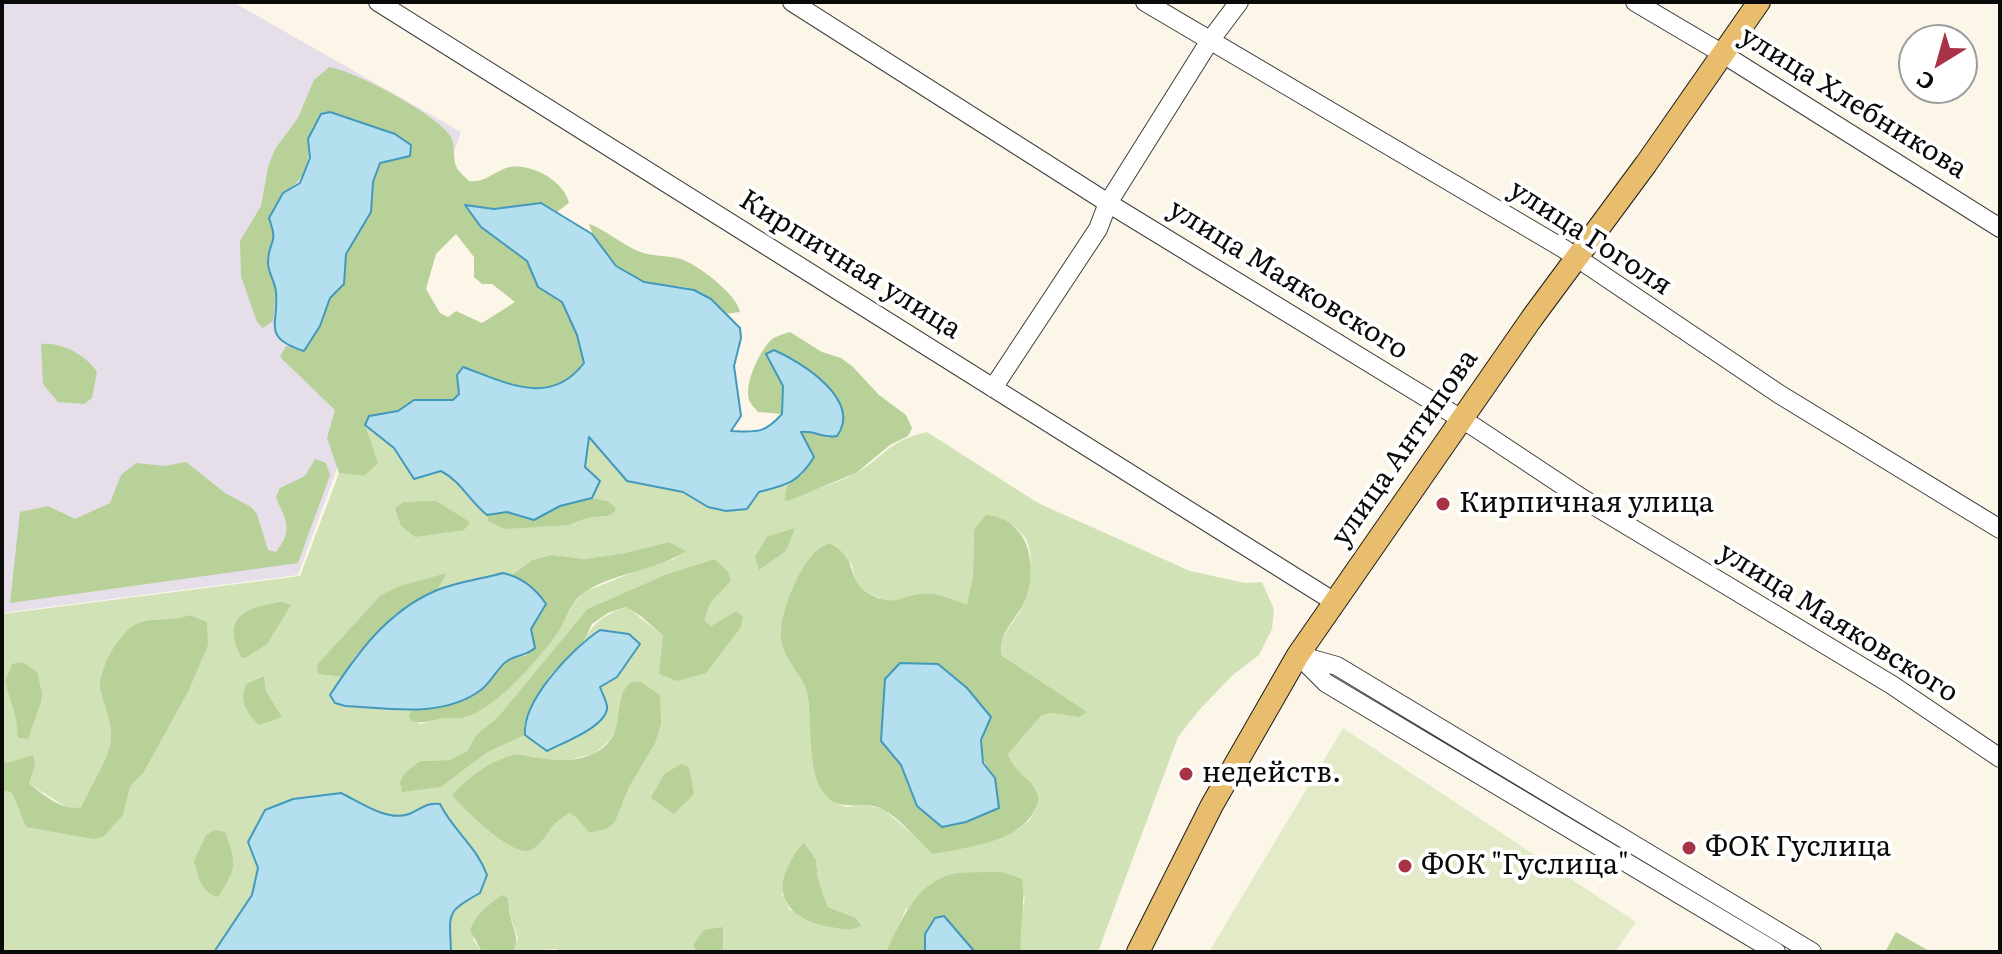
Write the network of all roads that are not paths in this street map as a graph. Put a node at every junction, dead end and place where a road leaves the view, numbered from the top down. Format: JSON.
{"nodes":[{"id":1,"x":378,"y":2,"type":"edge"},
{"id":2,"x":792,"y":2,"type":"edge"},
{"id":3,"x":1145,"y":2,"type":"edge"},
{"id":4,"x":1239,"y":2,"type":"edge"},
{"id":5,"x":1635,"y":2,"type":"edge"},
{"id":6,"x":1759,"y":2,"type":"edge"},
{"id":7,"x":1209,"y":42,"type":"junction"},
{"id":8,"x":1723,"y":54,"type":"junction"},
{"id":9,"x":1108,"y":203,"type":"junction"},
{"id":10,"x":2000,"y":228,"type":"edge"},
{"id":11,"x":1576,"y":258,"type":"junction"},
{"id":12,"x":993,"y":388,"type":"junction"},
{"id":13,"x":1461,"y":420,"type":"junction"},
{"id":14,"x":2000,"y":529,"type":"edge"},
{"id":15,"x":1333,"y":601,"type":"junction"},
{"id":16,"x":1298,"y":655,"type":"junction"},
{"id":17,"x":2000,"y":758,"type":"edge"},
{"id":18,"x":1138,"y":952,"type":"edge"},
{"id":19,"x":1776,"y":952,"type":"edge"},
{"id":20,"x":1812,"y":952,"type":"edge"}],
"edges":[{"from":1,"to":12,"type":"street","name":"Кирпичная улица"},
{"from":2,"to":9,"type":"street","name":"улица Маяковского"},
{"from":3,"to":7,"type":"street","name":"улица Гоголя"},
{"from":4,"to":7,"type":"street"},
{"from":5,"to":8,"type":"street","name":"улица Хлебникова"},
{"from":6,"to":8,"type":"main road","name":"улица Антипова"},
{"from":7,"to":9,"type":"street"},
{"from":7,"to":11,"type":"street","name":"улица Гоголя"},
{"from":8,"to":10,"type":"street","name":"улица Хлебникова"},
{"from":8,"to":11,"type":"main road","name":"улица Антипова"},
{"from":9,"to":12,"type":"street"},
{"from":9,"to":13,"type":"street","name":"улица Маяковского"},
{"from":11,"to":13,"type":"main road","name":"улица Антипова"},
{"from":11,"to":14,"type":"street","name":"улица Гоголя"},
{"from":12,"to":15,"type":"street","name":"Кирпичная улица"},
{"from":13,"to":15,"type":"main road","name":"улица Антипова"},
{"from":13,"to":17,"type":"street","name":"улица Маяковского"},
{"from":15,"to":16,"type":"main road","name":"улица Антипова"},
{"from":16,"to":18,"type":"main road","name":"улица Антипова"},
{"from":16,"to":19,"type":"street"},
{"from":16,"to":20,"type":"street"}]}
